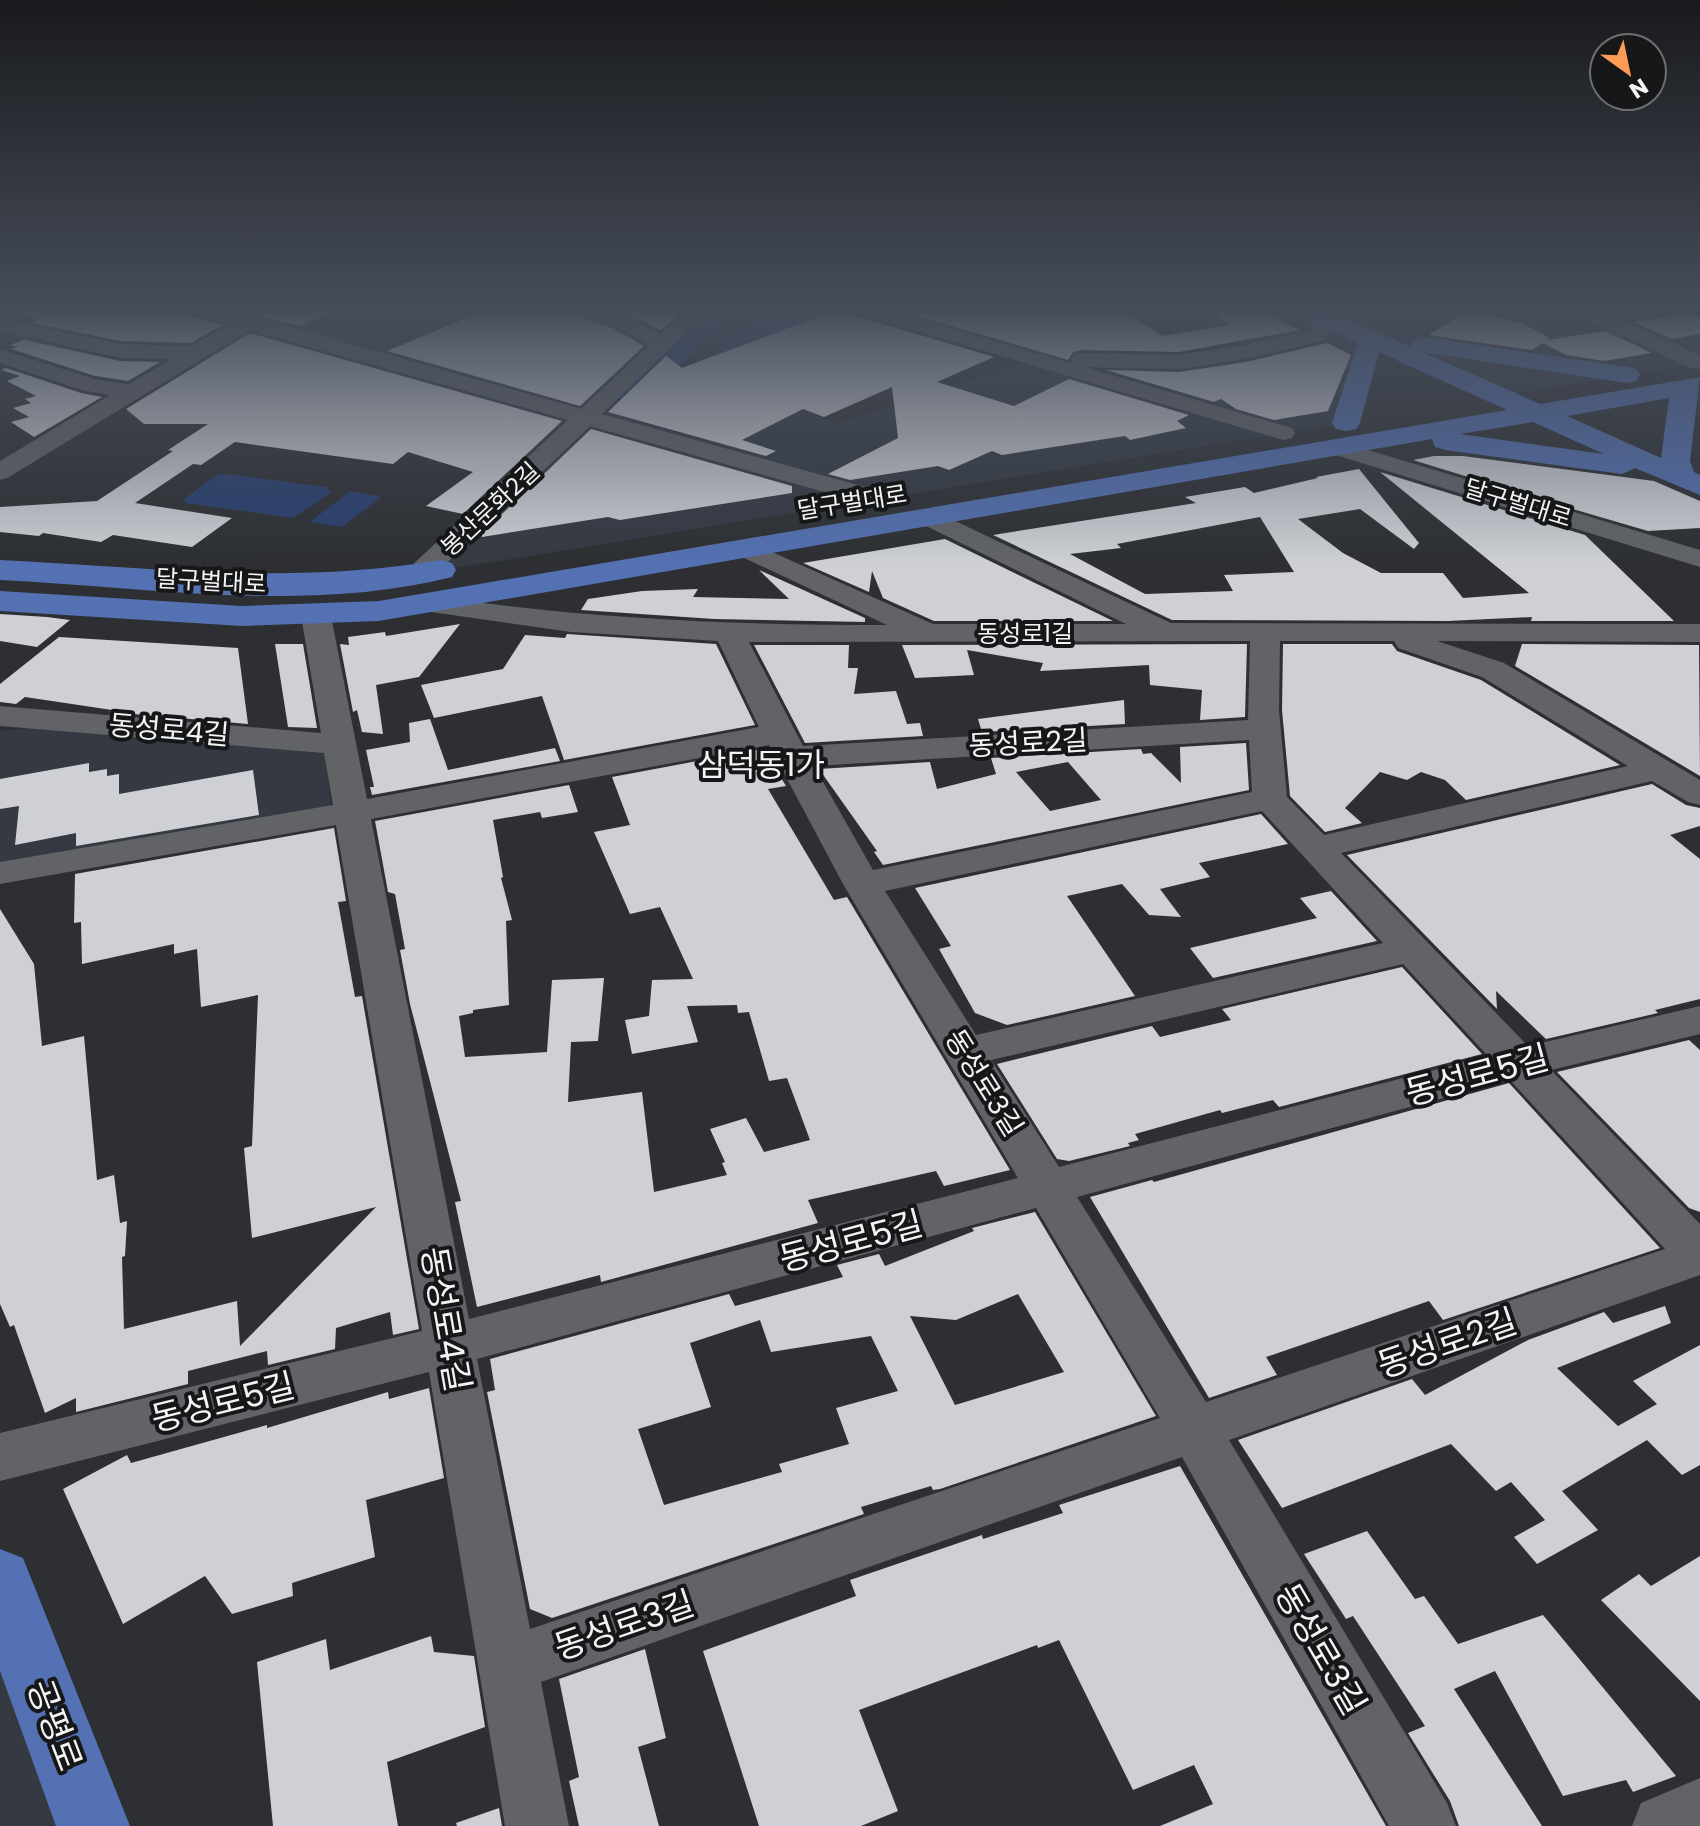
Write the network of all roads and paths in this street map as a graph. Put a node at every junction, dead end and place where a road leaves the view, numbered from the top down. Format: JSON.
{"nodes":[{"id":1,"x":130,"y":394,"type":"edge"},
{"id":2,"x":502,"y":394,"type":"edge"},
{"id":3,"x":611,"y":394,"type":"edge"},
{"id":4,"x":1149,"y":394,"type":"edge"},
{"id":5,"x":1353,"y":394,"type":"edge"},
{"id":6,"x":1499,"y":394,"type":"edge"},
{"id":7,"x":1514,"y":394,"type":"edge"},
{"id":8,"x":1600,"y":394,"type":"edge"},
{"id":9,"x":1691,"y":394,"type":"edge"},
{"id":10,"x":1503,"y":396,"type":"junction"},
{"id":11,"x":1540,"y":412,"type":"junction"},
{"id":12,"x":586,"y":418,"type":"junction"},
{"id":13,"x":1283,"y":433,"type":"junction"},
{"id":14,"x":1403,"y":434,"type":"junction"},
{"id":15,"x":1341,"y":435,"type":"junction"},
{"id":16,"x":0,"y":472,"type":"edge"},
{"id":17,"x":1690,"y":481,"type":"edge"},
{"id":18,"x":874,"y":498,"type":"junction"},
{"id":19,"x":932,"y":518,"type":"junction"},
{"id":20,"x":653,"y":535,"type":"dead end"},
{"id":21,"x":750,"y":550,"type":"junction"},
{"id":22,"x":1700,"y":559,"type":"edge"},
{"id":23,"x":0,"y":560,"type":"edge"},
{"id":24,"x":466,"y":566,"type":"dead end"},
{"id":25,"x":0,"y":570,"type":"edge"},
{"id":26,"x":90,"y":573,"type":"junction"},
{"id":27,"x":556,"y":582,"type":"junction"},
{"id":28,"x":423,"y":589,"type":"junction"},
{"id":29,"x":327,"y":600,"type":"junction"},
{"id":30,"x":0,"y":601,"type":"edge"},
{"id":31,"x":557,"y":622,"type":"junction"},
{"id":32,"x":1265,"y":632,"type":"junction"},
{"id":33,"x":1380,"y":632,"type":"junction"},
{"id":34,"x":1494,"y":632,"type":"junction"},
{"id":35,"x":931,"y":633,"type":"junction"},
{"id":36,"x":1169,"y":633,"type":"junction"},
{"id":37,"x":1700,"y":633,"type":"edge"},
{"id":38,"x":730,"y":634,"type":"junction"},
{"id":39,"x":1493,"y":670,"type":"junction"},
{"id":40,"x":0,"y":716,"type":"edge"},
{"id":41,"x":1264,"y":729,"type":"junction"},
{"id":42,"x":338,"y":744,"type":"junction"},
{"id":43,"x":785,"y":745,"type":"junction"},
{"id":44,"x":1659,"y":769,"type":"junction"},
{"id":45,"x":1700,"y":795,"type":"edge"},
{"id":46,"x":1270,"y":799,"type":"junction"},
{"id":47,"x":352,"y":812,"type":"junction"},
{"id":48,"x":1316,"y":848,"type":"junction"},
{"id":49,"x":0,"y":873,"type":"edge"},
{"id":50,"x":862,"y":884,"type":"junction"},
{"id":51,"x":1411,"y":949,"type":"junction"},
{"id":52,"x":1700,"y":1020,"type":"edge"},
{"id":53,"x":965,"y":1052,"type":"junction"},
{"id":54,"x":1520,"y":1063,"type":"junction"},
{"id":55,"x":1049,"y":1189,"type":"junction"},
{"id":56,"x":1700,"y":1256,"type":"edge"},
{"id":57,"x":451,"y":1345,"type":"junction"},
{"id":58,"x":1195,"y":1430,"type":"junction"},
{"id":59,"x":0,"y":1457,"type":"edge"},
{"id":60,"x":0,"y":1580,"type":"edge"},
{"id":61,"x":508,"y":1665,"type":"junction"},
{"id":62,"x":1700,"y":1810,"type":"edge"},
{"id":63,"x":93,"y":1826,"type":"edge"},
{"id":64,"x":537,"y":1826,"type":"edge"},
{"id":65,"x":1424,"y":1826,"type":"edge"},
{"id":66,"x":1664,"y":1826,"type":"edge"}],
"edges":[{"from":1,"to":16,"type":"street"},
{"from":2,"to":12,"type":"street"},
{"from":3,"to":12,"type":"street","name":"봉산문화2길"},
{"from":4,"to":13,"type":"street"},
{"from":5,"to":15,"type":"main road"},
{"from":6,"to":10,"type":"main road"},
{"from":7,"to":10,"type":"main road","name":"달구벌대로"},
{"from":8,"to":11,"type":"main road","name":"달구벌대로"},
{"from":9,"to":17,"type":"main road"},
{"from":10,"to":11,"type":"main road"},
{"from":10,"to":15,"type":"main road","name":"달구벌대로"},
{"from":11,"to":14,"type":"main road","name":"달구벌대로"},
{"from":11,"to":17,"type":"main road"},
{"from":12,"to":18,"type":"street"},
{"from":12,"to":28,"type":"street","name":"봉산문화2길"},
{"from":13,"to":15,"type":"main road","name":"달구벌대로"},
{"from":13,"to":18,"type":"main road","name":"달구벌대로"},
{"from":14,"to":15,"type":"main road","name":"달구벌대로"},
{"from":14,"to":17,"type":"main road"},
{"from":15,"to":19,"type":"main road","name":"달구벌대로"},
{"from":15,"to":22,"type":"street","name":"달구벌대로"},
{"from":18,"to":20,"type":"main road","name":"달구벌대로"},
{"from":19,"to":21,"type":"main road","name":"달구벌대로"},
{"from":19,"to":36,"type":"street","name":"달구벌대로"},
{"from":21,"to":27,"type":"main road","name":"달구벌대로"},
{"from":21,"to":35,"type":"street"},
{"from":23,"to":26,"type":"main road"},
{"from":24,"to":28,"type":"main road","name":"달구벌대로"},
{"from":25,"to":26,"type":"main road","name":"달구벌대로"},
{"from":26,"to":29,"type":"main road","name":"달구벌대로"},
{"from":27,"to":28,"type":"main road","name":"달구벌대로"},
{"from":27,"to":31,"type":"street"},
{"from":28,"to":29,"type":"main road","name":"달구벌대로"},
{"from":28,"to":31,"type":"street","name":"동성로1길"},
{"from":29,"to":30,"type":"main road","name":"달구벌대로"},
{"from":29,"to":42,"type":"street","name":"동성로4길"},
{"from":31,"to":38,"type":"street","name":"동성로1길"},
{"from":32,"to":33,"type":"street","name":"동성로1길"},
{"from":32,"to":36,"type":"street","name":"동성로1길"},
{"from":32,"to":41,"type":"street"},
{"from":33,"to":34,"type":"street","name":"동성로1길"},
{"from":33,"to":39,"type":"street"},
{"from":34,"to":37,"type":"street","name":"동성로1길"},
{"from":34,"to":39,"type":"street"},
{"from":35,"to":36,"type":"street","name":"동성로1길"},
{"from":35,"to":38,"type":"street","name":"동성로1길"},
{"from":38,"to":43,"type":"street","name":"동성로3길"},
{"from":39,"to":44,"type":"street"},
{"from":40,"to":42,"type":"street","name":"동성로4길"},
{"from":41,"to":43,"type":"street","name":"동성로2길"},
{"from":41,"to":46,"type":"street"},
{"from":42,"to":47,"type":"street","name":"동성로4길"},
{"from":43,"to":47,"type":"street"},
{"from":43,"to":50,"type":"street","name":"동성로3길"},
{"from":44,"to":45,"type":"street"},
{"from":44,"to":48,"type":"street"},
{"from":46,"to":48,"type":"street","name":"동성로2길"},
{"from":46,"to":50,"type":"street"},
{"from":47,"to":49,"type":"street"},
{"from":47,"to":57,"type":"street","name":"동성로4길"},
{"from":48,"to":51,"type":"street","name":"동성로2길"},
{"from":50,"to":53,"type":"street","name":"동성로3길"},
{"from":51,"to":53,"type":"street"},
{"from":51,"to":54,"type":"street","name":"동성로2길"},
{"from":52,"to":54,"type":"street","name":"동성로5길"},
{"from":53,"to":55,"type":"street","name":"동성로3길"},
{"from":54,"to":55,"type":"street","name":"동성로5길"},
{"from":54,"to":56,"type":"street","name":"동성로2길"},
{"from":55,"to":57,"type":"street","name":"동성로5길"},
{"from":55,"to":58,"type":"street","name":"동성로3길"},
{"from":56,"to":58,"type":"street","name":"동성로2길"},
{"from":57,"to":59,"type":"street","name":"동성로5길"},
{"from":57,"to":61,"type":"street","name":"동성로4길"},
{"from":58,"to":61,"type":"street","name":"동성로3길"},
{"from":58,"to":65,"type":"street","name":"동성로3길"},
{"from":60,"to":63,"type":"main road","name":"공평로"},
{"from":61,"to":64,"type":"street","name":"동성로4길"},
{"from":62,"to":66,"type":"street"}]}
